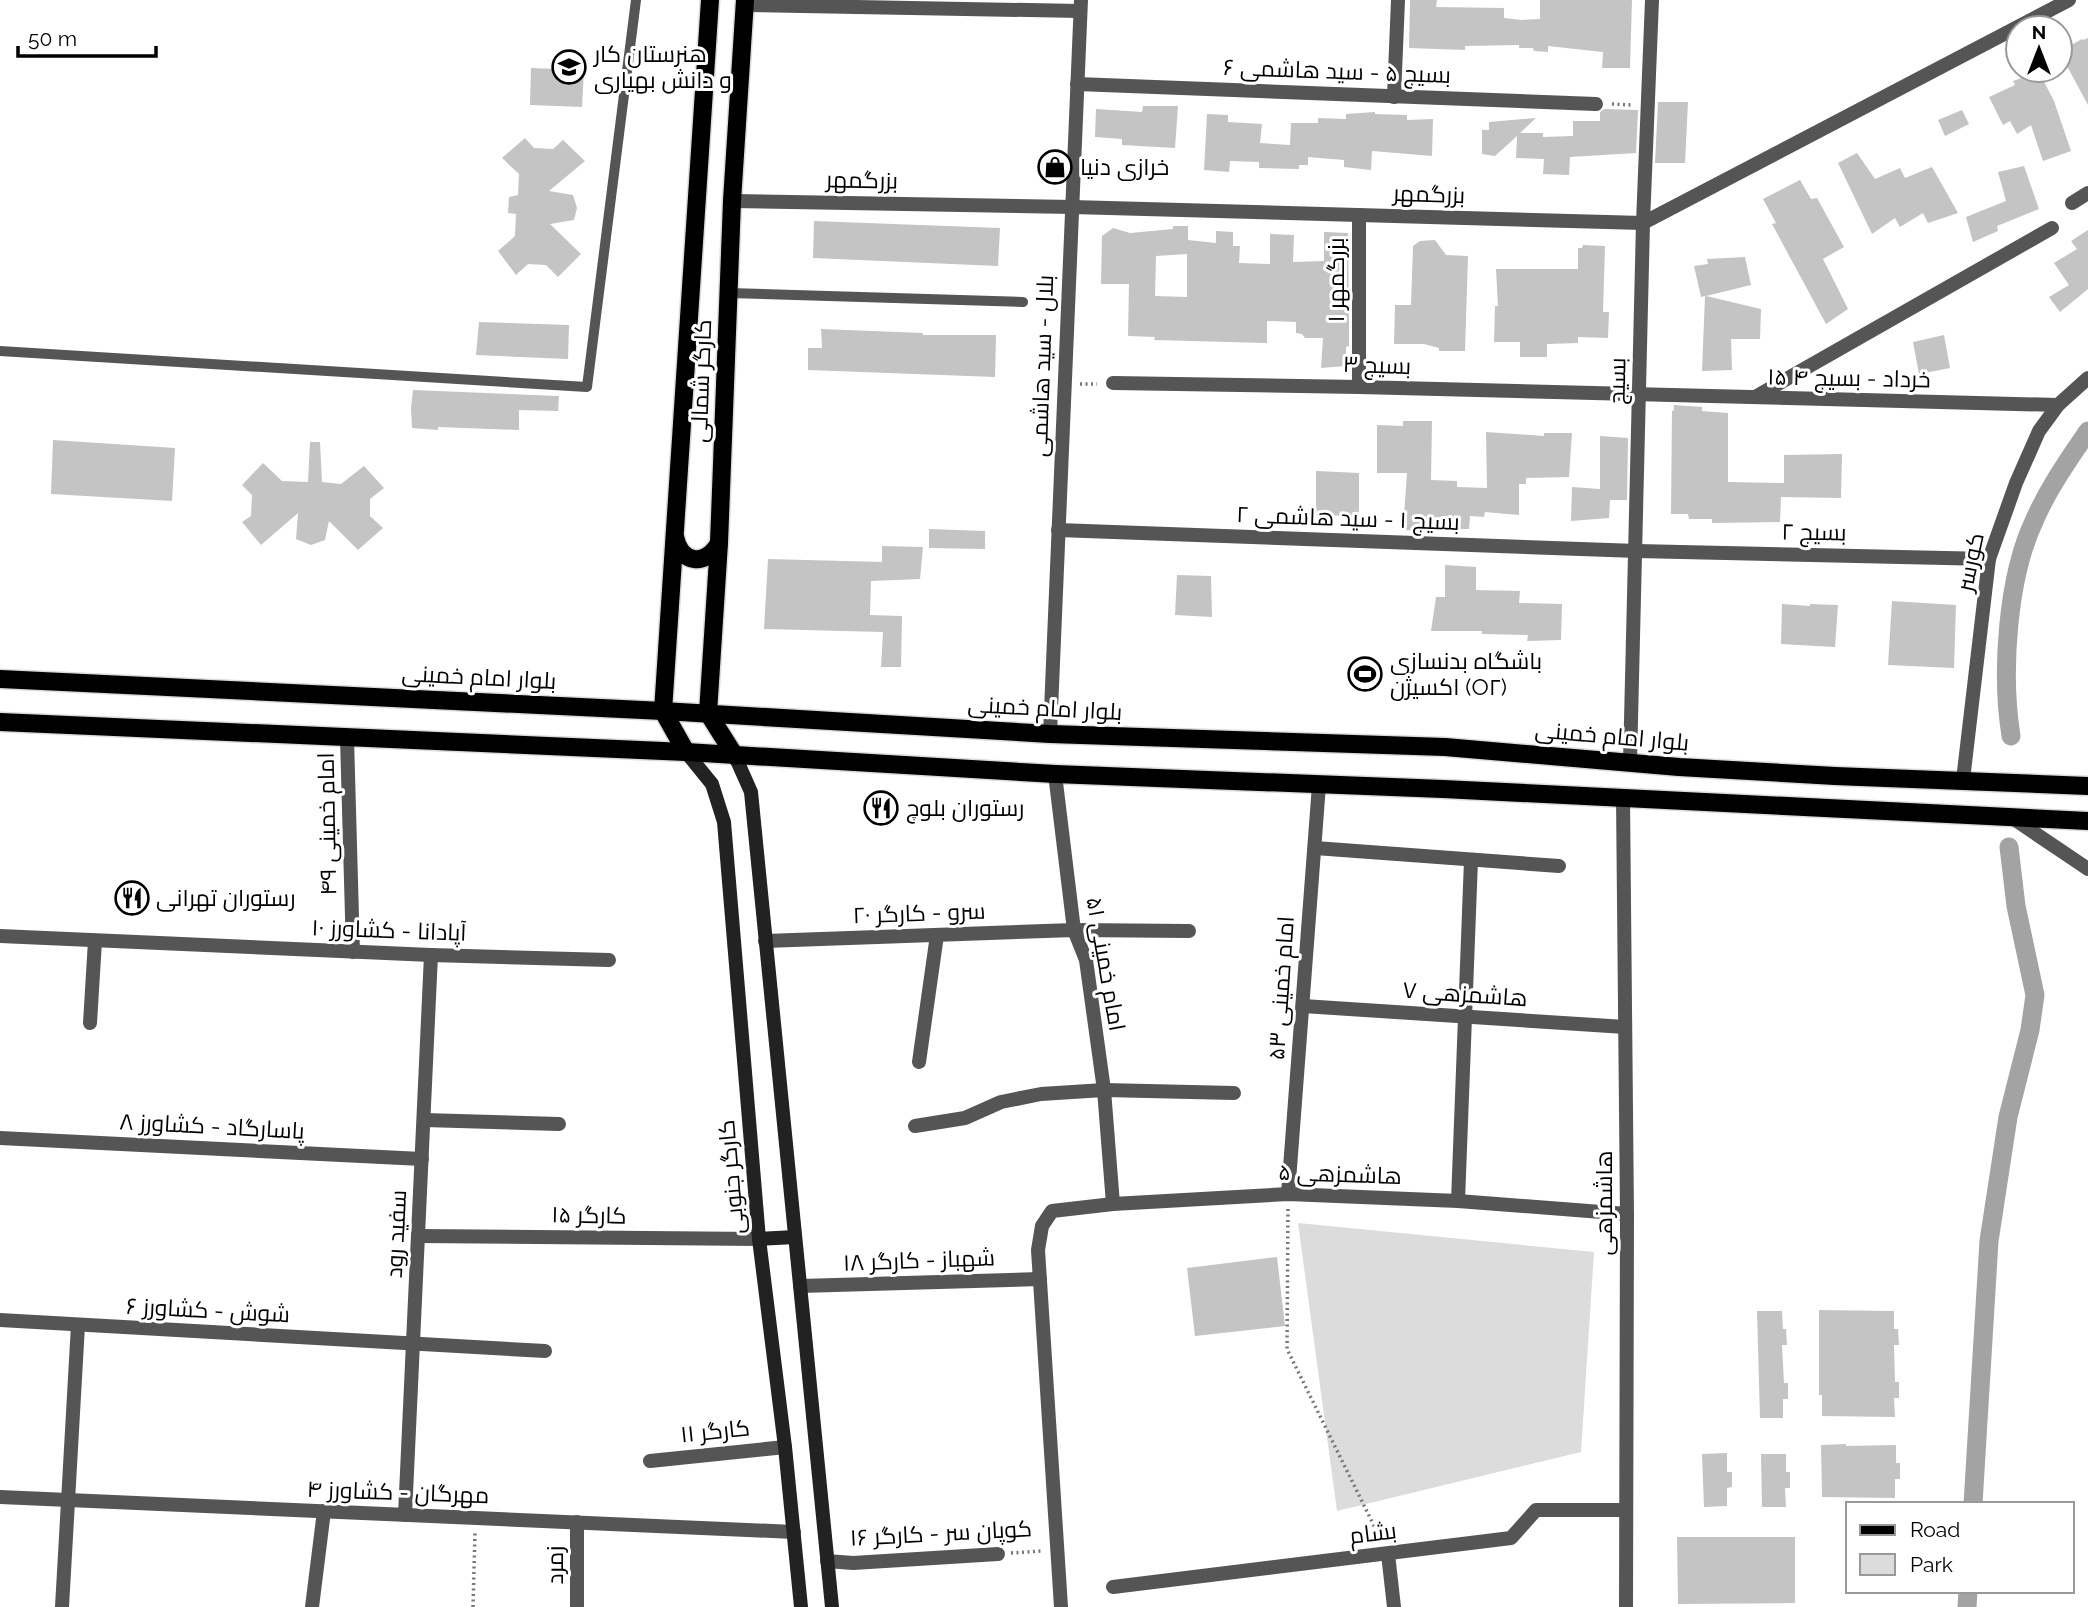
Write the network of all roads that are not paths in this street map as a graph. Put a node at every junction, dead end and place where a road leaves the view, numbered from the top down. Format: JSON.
{"nodes":[{"id":1,"x":636,"y":0,"type":"edge"},
{"id":2,"x":710,"y":0,"type":"edge"},
{"id":3,"x":1398,"y":0,"type":"edge"},
{"id":4,"x":1652,"y":0,"type":"edge"},
{"id":5,"x":2070,"y":0,"type":"edge"},
{"id":6,"x":745,"y":3,"type":"edge"},
{"id":7,"x":1081,"y":5,"type":"edge"},
{"id":8,"x":1077,"y":84,"type":"junction"},
{"id":9,"x":1394,"y":97,"type":"junction"},
{"id":10,"x":1596,"y":104,"type":"road end"},
{"id":11,"x":2088,"y":193,"type":"edge"},
{"id":12,"x":733,"y":201,"type":"junction"},
{"id":13,"x":2072,"y":203,"type":"dead end"},
{"id":14,"x":1072,"y":207,"type":"junction"},
{"id":15,"x":1359,"y":215,"type":"junction"},
{"id":16,"x":1643,"y":223,"type":"junction"},
{"id":17,"x":2052,"y":228,"type":"dead end"},
{"id":18,"x":729,"y":293,"type":"junction"},
{"id":19,"x":1023,"y":302,"type":"dead end"},
{"id":20,"x":0,"y":351,"type":"edge"},
{"id":21,"x":2088,"y":378,"type":"edge"},
{"id":22,"x":1114,"y":383,"type":"road end"},
{"id":23,"x":1359,"y":387,"type":"junction"},
{"id":24,"x":1639,"y":396,"type":"junction"},
{"id":25,"x":1754,"y":398,"type":"junction"},
{"id":26,"x":2058,"y":405,"type":"junction"},
{"id":27,"x":1058,"y":530,"type":"junction"},
{"id":28,"x":675,"y":537,"type":"junction"},
{"id":29,"x":719,"y":543,"type":"junction"},
{"id":30,"x":1637,"y":551,"type":"junction"},
{"id":31,"x":1989,"y":559,"type":"junction"},
{"id":32,"x":0,"y":679,"type":"edge"},
{"id":33,"x":663,"y":711,"type":"junction"},
{"id":34,"x":708,"y":713,"type":"junction"},
{"id":35,"x":0,"y":722,"type":"edge"},
{"id":36,"x":1050,"y":734,"type":"junction"},
{"id":37,"x":347,"y":738,"type":"junction"},
{"id":38,"x":686,"y":752,"type":"junction"},
{"id":39,"x":735,"y":756,"type":"junction"},
{"id":40,"x":1630,"y":762,"type":"junction"},
{"id":41,"x":1055,"y":774,"type":"junction"},
{"id":42,"x":1963,"y":780,"type":"junction"},
{"id":43,"x":1319,"y":785,"type":"junction"},
{"id":44,"x":2088,"y":786,"type":"edge"},
{"id":45,"x":1623,"y":798,"type":"junction"},
{"id":46,"x":2010,"y":816,"type":"junction"},
{"id":47,"x":2088,"y":821,"type":"edge"},
{"id":48,"x":1315,"y":848,"type":"junction"},
{"id":49,"x":1471,"y":860,"type":"junction"},
{"id":50,"x":1559,"y":866,"type":"dead end"},
{"id":51,"x":2088,"y":869,"type":"edge"},
{"id":52,"x":1074,"y":930,"type":"junction"},
{"id":53,"x":1188,"y":931,"type":"dead end"},
{"id":54,"x":937,"y":935,"type":"junction"},
{"id":55,"x":0,"y":936,"type":"edge"},
{"id":56,"x":95,"y":940,"type":"junction"},
{"id":57,"x":765,"y":941,"type":"junction"},
{"id":58,"x":353,"y":951,"type":"junction"},
{"id":59,"x":431,"y":955,"type":"junction"},
{"id":60,"x":609,"y":960,"type":"dead end"},
{"id":61,"x":1303,"y":1006,"type":"junction"},
{"id":62,"x":1465,"y":1017,"type":"junction"},
{"id":63,"x":90,"y":1023,"type":"dead end"},
{"id":64,"x":1625,"y":1027,"type":"junction"},
{"id":65,"x":919,"y":1062,"type":"dead end"},
{"id":66,"x":1104,"y":1090,"type":"junction"},
{"id":67,"x":1234,"y":1093,"type":"dead end"},
{"id":68,"x":424,"y":1120,"type":"junction"},
{"id":69,"x":559,"y":1124,"type":"dead end"},
{"id":70,"x":915,"y":1126,"type":"dead end"},
{"id":71,"x":0,"y":1138,"type":"edge"},
{"id":72,"x":422,"y":1159,"type":"junction"},
{"id":73,"x":1288,"y":1194,"type":"junction"},
{"id":74,"x":1458,"y":1201,"type":"junction"},
{"id":75,"x":1114,"y":1204,"type":"junction"},
{"id":76,"x":1627,"y":1214,"type":"junction"},
{"id":77,"x":418,"y":1236,"type":"junction"},
{"id":78,"x":795,"y":1237,"type":"junction"},
{"id":79,"x":759,"y":1239,"type":"junction"},
{"id":80,"x":1040,"y":1279,"type":"junction"},
{"id":81,"x":800,"y":1286,"type":"junction"},
{"id":82,"x":0,"y":1320,"type":"edge"},
{"id":83,"x":78,"y":1325,"type":"junction"},
{"id":84,"x":413,"y":1344,"type":"junction"},
{"id":85,"x":544,"y":1351,"type":"dead end"},
{"id":86,"x":785,"y":1447,"type":"junction"},
{"id":87,"x":650,"y":1461,"type":"dead end"},
{"id":88,"x":0,"y":1497,"type":"edge"},
{"id":89,"x":68,"y":1500,"type":"junction"},
{"id":90,"x":1626,"y":1510,"type":"junction"},
{"id":91,"x":324,"y":1511,"type":"junction"},
{"id":92,"x":405,"y":1515,"type":"junction"},
{"id":93,"x":578,"y":1522,"type":"junction"},
{"id":94,"x":794,"y":1532,"type":"junction"},
{"id":95,"x":998,"y":1554,"type":"road end"},
{"id":96,"x":1388,"y":1554,"type":"junction"},
{"id":97,"x":827,"y":1561,"type":"junction"},
{"id":98,"x":1113,"y":1587,"type":"dead end"},
{"id":99,"x":62,"y":1607,"type":"edge"},
{"id":100,"x":312,"y":1607,"type":"edge"},
{"id":101,"x":577,"y":1607,"type":"edge"},
{"id":102,"x":801,"y":1607,"type":"edge"},
{"id":103,"x":832,"y":1607,"type":"edge"},
{"id":104,"x":1061,"y":1607,"type":"edge"},
{"id":105,"x":1394,"y":1607,"type":"edge"},
{"id":106,"x":1626,"y":1607,"type":"edge"}],
"edges":[{"from":1,"to":20,"type":"lane"},
{"from":2,"to":28,"type":"main road","name":"کارگر شمالی"},
{"from":3,"to":9,"type":"street"},
{"from":4,"to":16,"type":"street","name":"بسیج"},
{"from":5,"to":16,"type":"street","name":"بزرگمهر"},
{"from":6,"to":7,"type":"street"},
{"from":6,"to":12,"type":"main road","name":"کارگر شمالی"},
{"from":7,"to":8,"type":"street","name":"بلال - سید هاشمی"},
{"from":8,"to":9,"type":"street","name":"بسیج ۵ - سید هاشمی ۶"},
{"from":8,"to":14,"type":"street","name":"بلال - سید هاشمی"},
{"from":9,"to":10,"type":"street","name":"بسیج ۵ - سید هاشمی ۶"},
{"from":11,"to":13,"type":"street"},
{"from":12,"to":14,"type":"street","name":"بزرگمهر"},
{"from":12,"to":18,"type":"main road","name":"کارگر شمالی"},
{"from":14,"to":15,"type":"street","name":"بزرگمهر"},
{"from":14,"to":27,"type":"street","name":"بلال - سید هاشمی"},
{"from":15,"to":16,"type":"street","name":"بزرگمهر"},
{"from":15,"to":23,"type":"street","name":"بزرگمهر ۱"},
{"from":16,"to":24,"type":"street","name":"بسیج"},
{"from":17,"to":25,"type":"street"},
{"from":18,"to":19,"type":"lane"},
{"from":18,"to":29,"type":"main road","name":"کارگر شمالی"},
{"from":21,"to":26,"type":"street","name":"کورسر"},
{"from":22,"to":23,"type":"street","name":"بسیج ۳"},
{"from":23,"to":24,"type":"street","name":"بسیج ۳"},
{"from":24,"to":25,"type":"street","name":"۱۵ خرداد - بسیج ۴"},
{"from":24,"to":30,"type":"street","name":"بسیج"},
{"from":25,"to":26,"type":"street","name":"۱۵ خرداد - بسیج ۴"},
{"from":26,"to":31,"type":"street","name":"کورسر"},
{"from":27,"to":30,"type":"street","name":"بسیج ۱ - سید هاشمی ۲"},
{"from":27,"to":36,"type":"street","name":"بلال - سید هاشمی"},
{"from":28,"to":29,"type":"main road"},
{"from":28,"to":33,"type":"main road","name":"کارگر شمالی"},
{"from":29,"to":34,"type":"main road","name":"کارگر شمالی"},
{"from":30,"to":31,"type":"street","name":"بسیج ۲"},
{"from":30,"to":40,"type":"street","name":"بسیج"},
{"from":31,"to":42,"type":"street","name":"کورسر"},
{"from":32,"to":33,"type":"main road","name":"بلوار امام خمینی"},
{"from":33,"to":34,"type":"main road","name":"بلوار امام خمینی"},
{"from":33,"to":38,"type":"main road"},
{"from":34,"to":36,"type":"main road","name":"بلوار امام خمینی"},
{"from":34,"to":39,"type":"main road"},
{"from":35,"to":37,"type":"main road"},
{"from":36,"to":40,"type":"main road","name":"بلوار امام خمینی"},
{"from":37,"to":38,"type":"main road"},
{"from":37,"to":58,"type":"street","name":"امام خمینی ۴۹"},
{"from":38,"to":39,"type":"main road"},
{"from":38,"to":79,"type":"main road","name":"کارگر جنوبی"},
{"from":39,"to":41,"type":"main road"},
{"from":39,"to":57,"type":"main road"},
{"from":40,"to":42,"type":"main road","name":"بلوار امام خمینی"},
{"from":41,"to":43,"type":"main road"},
{"from":41,"to":52,"type":"street","name":"امام خمینی ۵۱"},
{"from":42,"to":44,"type":"main road","name":"بلوار امام خمینی"},
{"from":43,"to":45,"type":"main road"},
{"from":43,"to":48,"type":"street","name":"امام خمینی ۵۳"},
{"from":45,"to":46,"type":"main road"},
{"from":45,"to":64,"type":"street","name":"هاشمزهی"},
{"from":46,"to":47,"type":"main road"},
{"from":46,"to":51,"type":"street"},
{"from":48,"to":49,"type":"street"},
{"from":48,"to":61,"type":"street","name":"امام خمینی ۵۳"},
{"from":49,"to":50,"type":"street"},
{"from":49,"to":62,"type":"street"},
{"from":52,"to":53,"type":"street","name":"سرو - کارگر ۲۰"},
{"from":52,"to":54,"type":"street","name":"سرو - کارگر ۲۰"},
{"from":52,"to":66,"type":"street","name":"امام خمینی ۵۱"},
{"from":54,"to":57,"type":"street","name":"سرو - کارگر ۲۰"},
{"from":54,"to":65,"type":"street"},
{"from":55,"to":56,"type":"street","name":"آپادانا - کشاورز ۱۰"},
{"from":56,"to":58,"type":"street","name":"آپادانا - کشاورز ۱۰"},
{"from":56,"to":63,"type":"street"},
{"from":57,"to":78,"type":"main road"},
{"from":58,"to":59,"type":"street","name":"آپادانا - کشاورز ۱۰"},
{"from":59,"to":60,"type":"street","name":"آپادانا - کشاورز ۱۰"},
{"from":59,"to":68,"type":"street","name":"سفید رود"},
{"from":61,"to":62,"type":"street","name":"هاشمزهی ۷"},
{"from":61,"to":73,"type":"street","name":"امام خمینی ۵۳"},
{"from":62,"to":64,"type":"street","name":"هاشمزهی ۷"},
{"from":62,"to":74,"type":"street"},
{"from":64,"to":76,"type":"street","name":"هاشمزهی"},
{"from":66,"to":67,"type":"street"},
{"from":66,"to":70,"type":"street"},
{"from":66,"to":75,"type":"street","name":"امام خمینی ۵۱"},
{"from":68,"to":69,"type":"street"},
{"from":68,"to":72,"type":"street","name":"سفید رود"},
{"from":71,"to":72,"type":"street","name":"پاسارگاد - کشاورز ۸"},
{"from":72,"to":77,"type":"street","name":"سفید رود"},
{"from":73,"to":74,"type":"street","name":"هاشمزهی ۵"},
{"from":73,"to":75,"type":"street","name":"هاشمزهی ۵"},
{"from":74,"to":76,"type":"street","name":"هاشمزهی ۵"},
{"from":75,"to":80,"type":"street","name":"هاشمزهی ۵"},
{"from":76,"to":90,"type":"street","name":"هاشمزهی"},
{"from":77,"to":79,"type":"street","name":"کارگر ۱۵"},
{"from":77,"to":84,"type":"street","name":"سفید رود"},
{"from":78,"to":79,"type":"main road"},
{"from":78,"to":81,"type":"main road"},
{"from":79,"to":86,"type":"main road","name":"کارگر جنوبی"},
{"from":80,"to":81,"type":"street","name":"شهباز - کارگر ۱۸"},
{"from":80,"to":104,"type":"street"},
{"from":81,"to":97,"type":"main road"},
{"from":82,"to":83,"type":"street","name":"شوش - کشاورز ۶"},
{"from":83,"to":84,"type":"street","name":"شوش - کشاورز ۶"},
{"from":83,"to":89,"type":"street"},
{"from":84,"to":85,"type":"street","name":"شوش - کشاورز ۶"},
{"from":84,"to":92,"type":"street","name":"سفید رود"},
{"from":86,"to":87,"type":"street","name":"کارگر ۱۱"},
{"from":86,"to":94,"type":"main road","name":"کارگر جنوبی"},
{"from":88,"to":89,"type":"street","name":"مهرگان - کشاورز ۴"},
{"from":89,"to":91,"type":"street","name":"مهرگان - کشاورز ۴"},
{"from":89,"to":99,"type":"street"},
{"from":90,"to":96,"type":"street","name":"بشام"},
{"from":90,"to":106,"type":"street","name":"هاشمزهی"},
{"from":91,"to":92,"type":"street","name":"مهرگان - کشاورز ۴"},
{"from":91,"to":100,"type":"street"},
{"from":92,"to":93,"type":"street","name":"مهرگان - کشاورز ۴"},
{"from":93,"to":94,"type":"street","name":"مهرگان - کشاورز ۴"},
{"from":93,"to":101,"type":"street","name":"زمرد"},
{"from":94,"to":102,"type":"main road","name":"کارگر جنوبی"},
{"from":95,"to":97,"type":"street","name":"کوپان سر - کارگر ۱۶"},
{"from":96,"to":98,"type":"street","name":"بشام"},
{"from":96,"to":105,"type":"street"},
{"from":97,"to":103,"type":"main road"}]}
